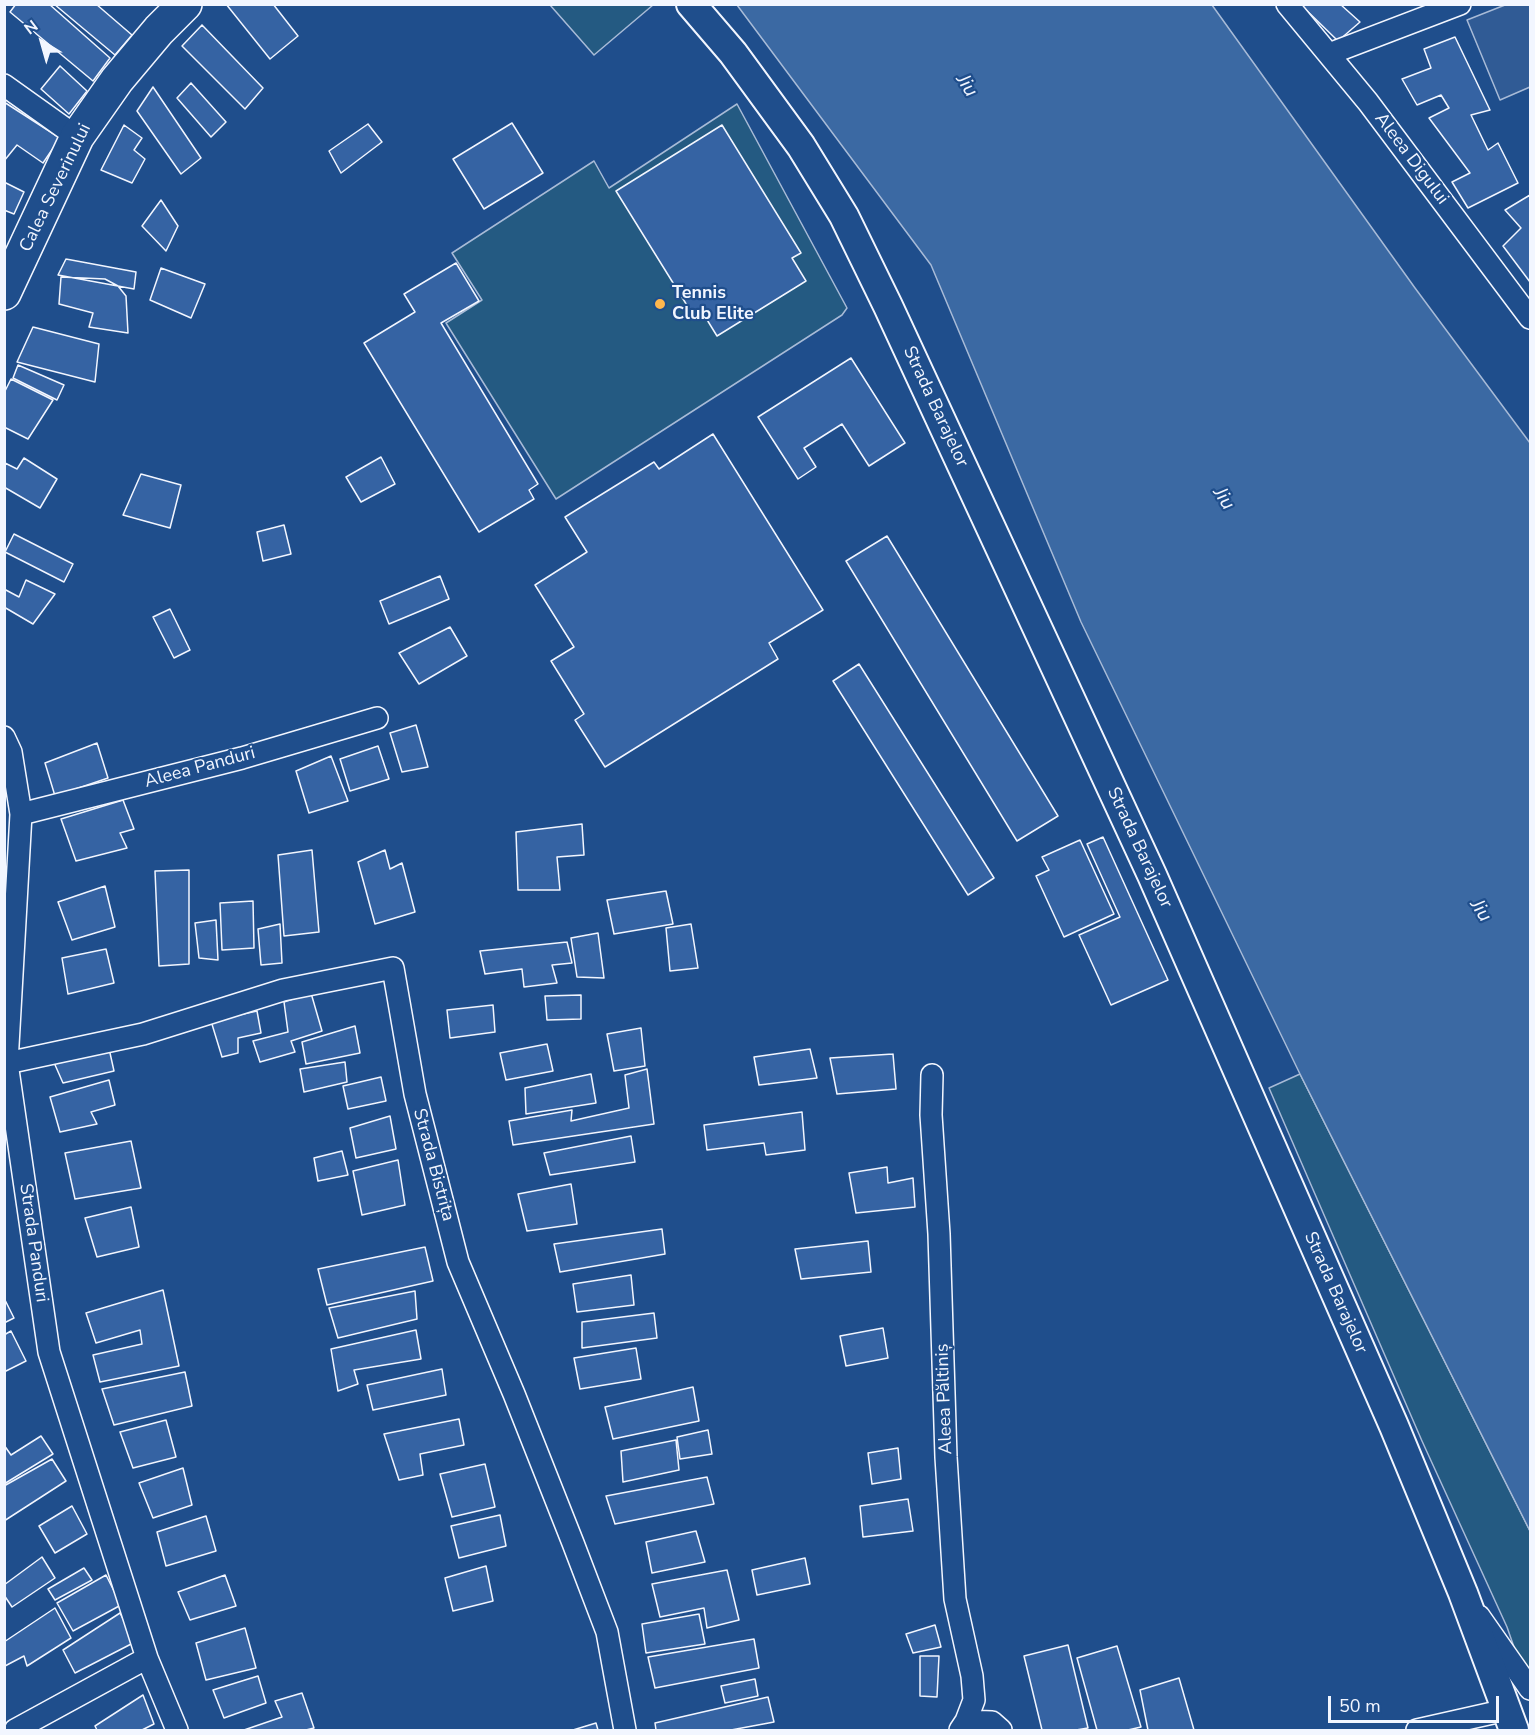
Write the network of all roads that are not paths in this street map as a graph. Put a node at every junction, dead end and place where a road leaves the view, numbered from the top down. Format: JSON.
{"nodes":[{"id":1,"x":185,"y":4,"type":"edge"},
{"id":2,"x":691,"y":4,"type":"edge"},
{"id":3,"x":1287,"y":4,"type":"edge"},
{"id":4,"x":1460,"y":4,"type":"edge"},
{"id":5,"x":1329,"y":54,"type":"junction"},
{"id":6,"x":4,"y":85,"type":"edge"},
{"id":7,"x":77,"y":137,"type":"junction"},
{"id":8,"x":4,"y":293,"type":"edge"},
{"id":9,"x":1530,"y":318,"type":"edge"},
{"id":10,"x":377,"y":718,"type":"dead end"},
{"id":11,"x":4,"y":737,"type":"edge"},
{"id":12,"x":21,"y":814,"type":"junction"},
{"id":13,"x":7,"y":1063,"type":"junction"},
{"id":14,"x":932,"y":1075,"type":"dead end"},
{"id":15,"x":1463,"y":1593,"type":"junction"},
{"id":16,"x":147,"y":1658,"type":"junction"},
{"id":17,"x":1530,"y":1689,"type":"edge"},
{"id":18,"x":1510,"y":1720,"type":"edge"},
{"id":19,"x":963,"y":1726,"type":"edge"},
{"id":20,"x":15,"y":1731,"type":"edge"},
{"id":21,"x":177,"y":1731,"type":"edge"},
{"id":22,"x":625,"y":1731,"type":"edge"},
{"id":23,"x":1001,"y":1731,"type":"edge"},
{"id":24,"x":1417,"y":1731,"type":"edge"}],
"edges":[{"from":1,"to":7,"type":"main road","name":"Calea Severinului"},
{"from":2,"to":15,"type":"main road","name":"Strada Barajelor"},
{"from":3,"to":5,"type":"street","name":"Aleea Digului"},
{"from":4,"to":5,"type":"street"},
{"from":5,"to":9,"type":"street","name":"Aleea Digului"},
{"from":6,"to":7,"type":"street"},
{"from":7,"to":8,"type":"main road","name":"Calea Severinului"},
{"from":10,"to":12,"type":"street","name":"Aleea Panduri"},
{"from":11,"to":12,"type":"street","name":"Strada Panduri"},
{"from":12,"to":13,"type":"street","name":"Strada Panduri"},
{"from":13,"to":16,"type":"street","name":"Strada Panduri"},
{"from":13,"to":22,"type":"street","name":"Strada Bistrița"},
{"from":14,"to":19,"type":"street","name":"Aleea Păltiniș"},
{"from":15,"to":17,"type":"street"},
{"from":15,"to":18,"type":"main road","name":"Strada Barajelor"},
{"from":16,"to":20,"type":"street"},
{"from":16,"to":21,"type":"street","name":"Strada Panduri"},
{"from":18,"to":24,"type":"street"},
{"from":19,"to":23,"type":"street","name":"Aleea Păltiniș"}]}
